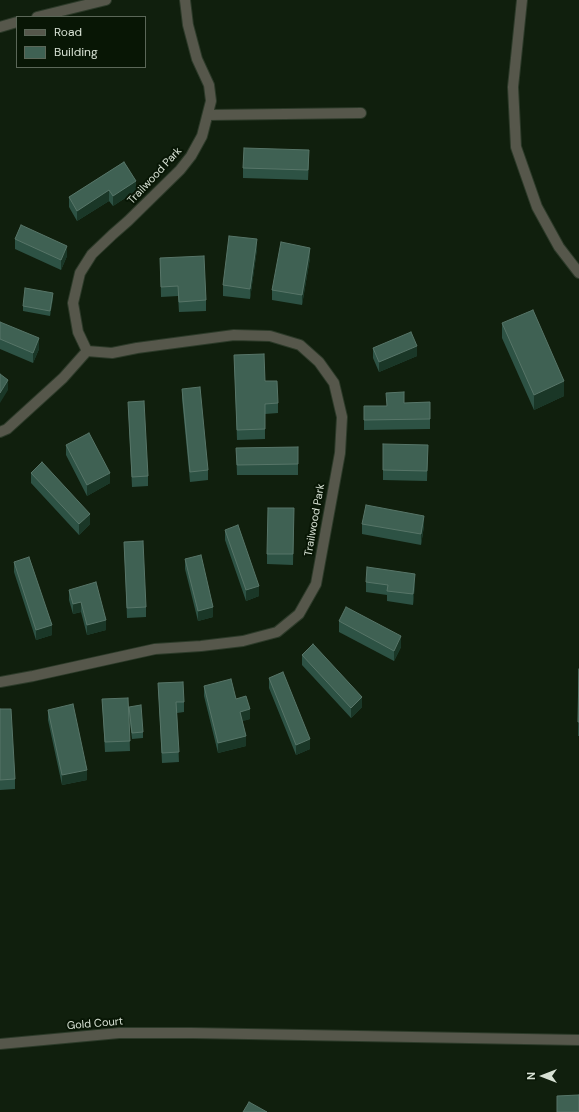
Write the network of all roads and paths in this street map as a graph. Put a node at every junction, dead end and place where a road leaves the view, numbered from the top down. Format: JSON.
{"nodes":[{"id":1,"x":106,"y":0,"type":"edge"},
{"id":2,"x":185,"y":0,"type":"edge"},
{"id":3,"x":522,"y":0,"type":"edge"},
{"id":4,"x":41,"y":16,"type":"edge"},
{"id":5,"x":16,"y":22,"type":"edge"},
{"id":6,"x":0,"y":27,"type":"edge"},
{"id":7,"x":361,"y":113,"type":"dead end"},
{"id":8,"x":208,"y":115,"type":"junction"},
{"id":9,"x":579,"y":273,"type":"edge"},
{"id":10,"x":87,"y":351,"type":"junction"},
{"id":11,"x":0,"y":432,"type":"edge"},
{"id":12,"x":0,"y":682,"type":"edge"},
{"id":13,"x":579,"y":1040,"type":"edge"},
{"id":14,"x":0,"y":1044,"type":"edge"}],
"edges":[{"from":1,"to":4,"type":"street"},
{"from":2,"to":8,"type":"street","name":"Trailwood Park"},
{"from":3,"to":9,"type":"street"},
{"from":5,"to":6,"type":"street"},
{"from":7,"to":8,"type":"street"},
{"from":8,"to":10,"type":"street","name":"Trailwood Park"},
{"from":10,"to":11,"type":"street"},
{"from":10,"to":12,"type":"street","name":"Trailwood Park"},
{"from":13,"to":14,"type":"street","name":"Gold Court"}]}
